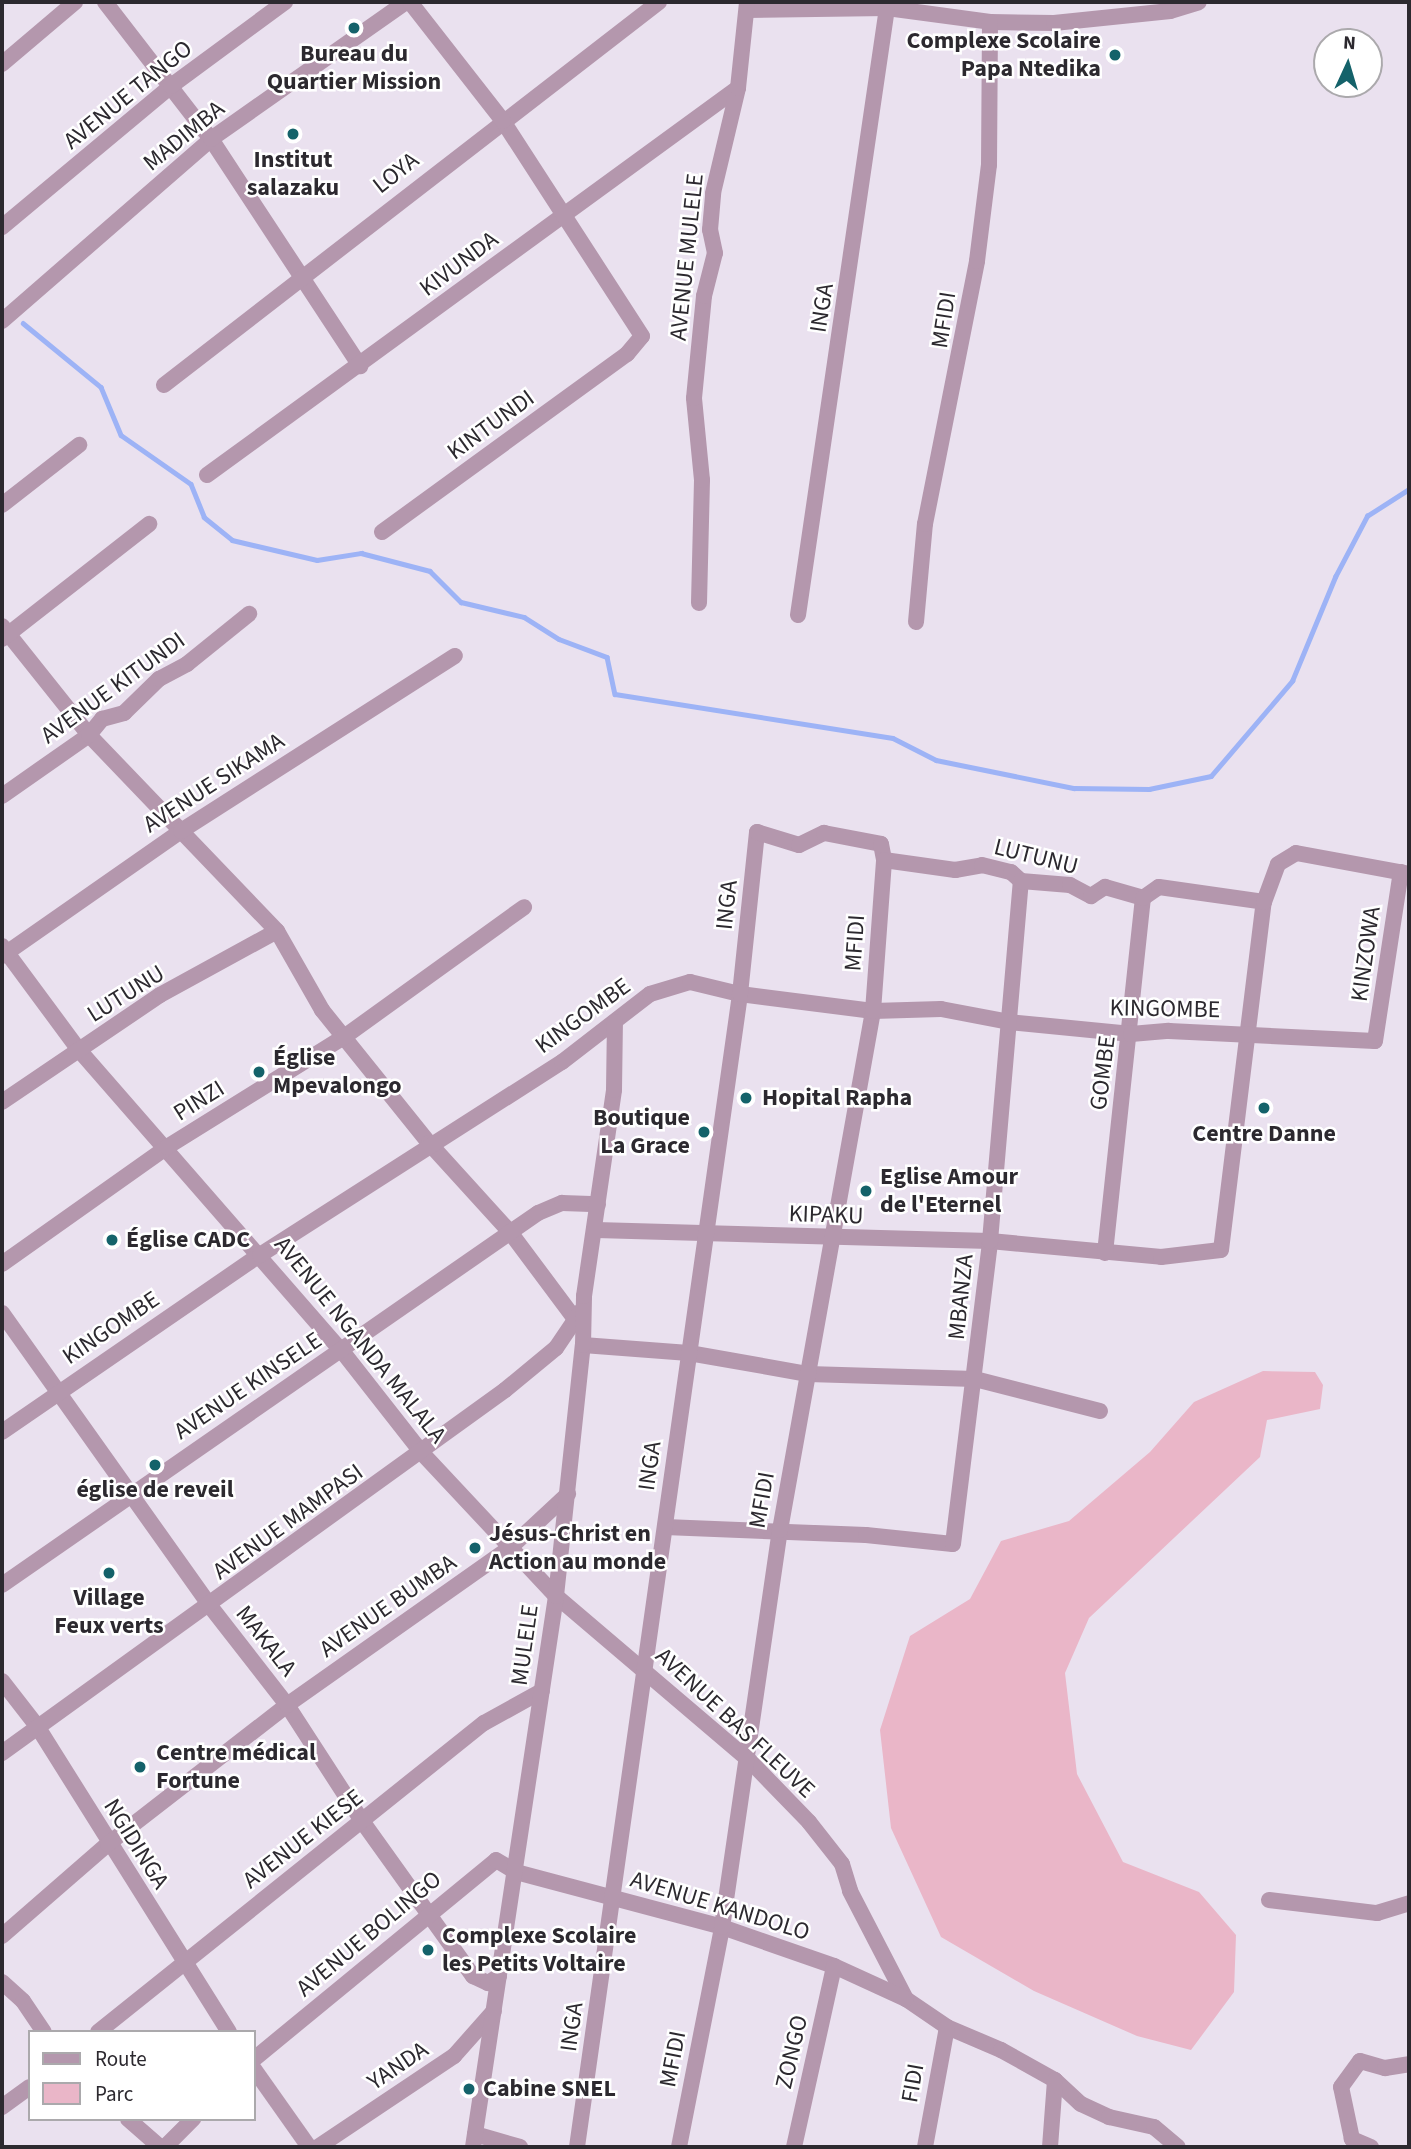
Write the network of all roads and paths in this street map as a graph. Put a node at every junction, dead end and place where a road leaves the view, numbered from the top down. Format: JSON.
{"nodes":[{"id":1,"x":75,"y":2,"type":"edge"},
{"id":2,"x":105,"y":2,"type":"edge"},
{"id":3,"x":285,"y":2,"type":"edge"},
{"id":4,"x":408,"y":2,"type":"edge"},
{"id":5,"x":659,"y":2,"type":"edge"},
{"id":6,"x":1199,"y":2,"type":"edge"},
{"id":7,"x":747,"y":6,"type":"edge"},
{"id":8,"x":887,"y":8,"type":"junction"},
{"id":9,"x":990,"y":22,"type":"junction"},
{"id":10,"x":2,"y":65,"type":"edge"},
{"id":11,"x":171,"y":86,"type":"junction"},
{"id":12,"x":738,"y":88,"type":"junction"},
{"id":13,"x":503,"y":121,"type":"junction"},
{"id":14,"x":211,"y":139,"type":"junction"},
{"id":15,"x":565,"y":212,"type":"junction"},
{"id":16,"x":2,"y":227,"type":"edge"},
{"id":17,"x":302,"y":279,"type":"junction"},
{"id":18,"x":2,"y":321,"type":"edge"},
{"id":19,"x":360,"y":366,"type":"junction"},
{"id":20,"x":164,"y":385,"type":"dead end"},
{"id":21,"x":79,"y":445,"type":"dead end"},
{"id":22,"x":207,"y":475,"type":"dead end"},
{"id":23,"x":2,"y":505,"type":"edge"},
{"id":24,"x":149,"y":524,"type":"dead end"},
{"id":25,"x":382,"y":532,"type":"dead end"},
{"id":26,"x":699,"y":603,"type":"dead end"},
{"id":27,"x":249,"y":614,"type":"dead end"},
{"id":28,"x":798,"y":615,"type":"dead end"},
{"id":29,"x":916,"y":622,"type":"dead end"},
{"id":30,"x":4,"y":633,"type":"edge"},
{"id":31,"x":455,"y":656,"type":"dead end"},
{"id":32,"x":89,"y":735,"type":"junction"},
{"id":33,"x":2,"y":796,"type":"edge"},
{"id":34,"x":181,"y":831,"type":"junction"},
{"id":35,"x":884,"y":860,"type":"junction"},
{"id":36,"x":1405,"y":873,"type":"edge"},
{"id":37,"x":1021,"y":881,"type":"junction"},
{"id":38,"x":1143,"y":898,"type":"junction"},
{"id":39,"x":1264,"y":902,"type":"junction"},
{"id":40,"x":524,"y":906,"type":"dead end"},
{"id":41,"x":277,"y":931,"type":"junction"},
{"id":42,"x":4,"y":951,"type":"edge"},
{"id":43,"x":740,"y":994,"type":"junction"},
{"id":44,"x":873,"y":1012,"type":"junction"},
{"id":45,"x":615,"y":1022,"type":"junction"},
{"id":46,"x":1009,"y":1022,"type":"junction"},
{"id":47,"x":1131,"y":1034,"type":"junction"},
{"id":48,"x":1251,"y":1034,"type":"junction"},
{"id":49,"x":344,"y":1037,"type":"junction"},
{"id":50,"x":1375,"y":1041,"type":"joint"},
{"id":51,"x":79,"y":1050,"type":"junction"},
{"id":52,"x":2,"y":1102,"type":"edge"},
{"id":53,"x":429,"y":1143,"type":"junction"},
{"id":54,"x":167,"y":1147,"type":"junction"},
{"id":55,"x":598,"y":1204,"type":"junction"},
{"id":56,"x":596,"y":1230,"type":"junction"},
{"id":57,"x":510,"y":1232,"type":"junction"},
{"id":58,"x":704,"y":1233,"type":"junction"},
{"id":59,"x":830,"y":1238,"type":"junction"},
{"id":60,"x":990,"y":1241,"type":"junction"},
{"id":61,"x":1105,"y":1253,"type":"junction"},
{"id":62,"x":260,"y":1255,"type":"junction"},
{"id":63,"x":2,"y":1264,"type":"edge"},
{"id":64,"x":2,"y":1313,"type":"edge"},
{"id":65,"x":578,"y":1313,"type":"junction"},
{"id":66,"x":583,"y":1345,"type":"junction"},
{"id":67,"x":342,"y":1351,"type":"junction"},
{"id":68,"x":689,"y":1353,"type":"junction"},
{"id":69,"x":807,"y":1374,"type":"junction"},
{"id":70,"x":975,"y":1379,"type":"junction"},
{"id":71,"x":60,"y":1390,"type":"junction"},
{"id":72,"x":1100,"y":1411,"type":"dead end"},
{"id":73,"x":2,"y":1432,"type":"edge"},
{"id":74,"x":422,"y":1453,"type":"junction"},
{"id":75,"x":129,"y":1492,"type":"junction"},
{"id":76,"x":568,"y":1494,"type":"junction"},
{"id":77,"x":665,"y":1527,"type":"junction"},
{"id":78,"x":780,"y":1530,"type":"junction"},
{"id":79,"x":511,"y":1547,"type":"junction"},
{"id":80,"x":2,"y":1585,"type":"edge"},
{"id":81,"x":556,"y":1596,"type":"junction"},
{"id":82,"x":210,"y":1606,"type":"junction"},
{"id":83,"x":646,"y":1671,"type":"junction"},
{"id":84,"x":2,"y":1681,"type":"edge"},
{"id":85,"x":542,"y":1691,"type":"junction"},
{"id":86,"x":287,"y":1704,"type":"junction"},
{"id":87,"x":37,"y":1726,"type":"junction"},
{"id":88,"x":2,"y":1753,"type":"edge"},
{"id":89,"x":749,"y":1760,"type":"junction"},
{"id":90,"x":362,"y":1821,"type":"junction"},
{"id":91,"x":108,"y":1844,"type":"junction"},
{"id":92,"x":516,"y":1872,"type":"junction"},
{"id":93,"x":615,"y":1897,"type":"junction"},
{"id":94,"x":1269,"y":1900,"type":"dead end"},
{"id":95,"x":1409,"y":1903,"type":"edge"},
{"id":96,"x":429,"y":1914,"type":"junction"},
{"id":97,"x":722,"y":1927,"type":"junction"},
{"id":98,"x":2,"y":1936,"type":"edge"},
{"id":99,"x":183,"y":1962,"type":"junction"},
{"id":100,"x":834,"y":1966,"type":"junction"},
{"id":101,"x":499,"y":1976,"type":"junction"},
{"id":102,"x":2,"y":1982,"type":"edge"},
{"id":103,"x":906,"y":1999,"type":"junction"},
{"id":104,"x":494,"y":2011,"type":"junction"},
{"id":105,"x":947,"y":2027,"type":"junction"},
{"id":106,"x":43,"y":2030,"type":"edge"},
{"id":107,"x":100,"y":2030,"type":"edge"},
{"id":108,"x":228,"y":2030,"type":"edge"},
{"id":109,"x":256,"y":2057,"type":"edge"},
{"id":110,"x":1409,"y":2064,"type":"edge"},
{"id":111,"x":256,"y":2072,"type":"edge"},
{"id":112,"x":1055,"y":2080,"type":"junction"},
{"id":113,"x":28,"y":2088,"type":"edge"},
{"id":114,"x":2,"y":2107,"type":"edge"},
{"id":115,"x":130,"y":2121,"type":"edge"},
{"id":116,"x":191,"y":2121,"type":"edge"},
{"id":117,"x":474,"y":2141,"type":"edge"},
{"id":118,"x":160,"y":2147,"type":"edge"},
{"id":119,"x":165,"y":2147,"type":"edge"},
{"id":120,"x":309,"y":2147,"type":"edge"},
{"id":121,"x":318,"y":2147,"type":"edge"},
{"id":122,"x":520,"y":2147,"type":"edge"},
{"id":123,"x":577,"y":2147,"type":"edge"},
{"id":124,"x":679,"y":2147,"type":"edge"},
{"id":125,"x":794,"y":2147,"type":"edge"},
{"id":126,"x":925,"y":2147,"type":"edge"},
{"id":127,"x":1050,"y":2147,"type":"edge"},
{"id":128,"x":1178,"y":2147,"type":"edge"},
{"id":129,"x":1371,"y":2147,"type":"edge"}],
"edges":[{"from":1,"to":10,"type":"street"},
{"from":2,"to":11,"type":"street"},
{"from":3,"to":11,"type":"street","name":"AVENUE TANGO"},
{"from":4,"to":13,"type":"street"},
{"from":4,"to":14,"type":"street","name":"MADIMBA"},
{"from":5,"to":13,"type":"street","name":"LOYA"},
{"from":6,"to":9,"type":"street"},
{"from":7,"to":8,"type":"street"},
{"from":7,"to":12,"type":"street","name":"AVENUE MULELE"},
{"from":8,"to":9,"type":"street"},
{"from":8,"to":28,"type":"street","name":"INGA"},
{"from":9,"to":29,"type":"street","name":"MFIDI"},
{"from":11,"to":14,"type":"street"},
{"from":11,"to":16,"type":"street","name":"AVENUE TANGO"},
{"from":12,"to":15,"type":"street","name":"KIVUNDA"},
{"from":12,"to":26,"type":"street","name":"AVENUE MULELE"},
{"from":13,"to":15,"type":"street"},
{"from":13,"to":17,"type":"street","name":"LOYA"},
{"from":14,"to":17,"type":"street"},
{"from":14,"to":18,"type":"street","name":"MADIMBA"},
{"from":15,"to":19,"type":"street","name":"KIVUNDA"},
{"from":15,"to":25,"type":"street","name":"KINTUNDI"},
{"from":17,"to":19,"type":"street"},
{"from":17,"to":20,"type":"street","name":"LOYA"},
{"from":19,"to":22,"type":"street","name":"KIVUNDA"},
{"from":21,"to":23,"type":"street"},
{"from":24,"to":30,"type":"street"},
{"from":27,"to":32,"type":"street","name":"AVENUE KITUNDI"},
{"from":30,"to":32,"type":"street"},
{"from":31,"to":34,"type":"street","name":"AVENUE SIKAMA"},
{"from":32,"to":33,"type":"street","name":"AVENUE KITUNDI"},
{"from":32,"to":34,"type":"street"},
{"from":34,"to":41,"type":"street"},
{"from":34,"to":42,"type":"street","name":"AVENUE SIKAMA"},
{"from":35,"to":37,"type":"street","name":"LUTUNU"},
{"from":35,"to":43,"type":"street","name":"INGA"},
{"from":35,"to":44,"type":"street","name":"MFIDI"},
{"from":36,"to":39,"type":"street"},
{"from":36,"to":50,"type":"street","name":"KINZOWA"},
{"from":37,"to":38,"type":"street","name":"LUTUNU"},
{"from":37,"to":46,"type":"street","name":"MBANZA"},
{"from":38,"to":39,"type":"street"},
{"from":38,"to":47,"type":"street","name":"GOMBE"},
{"from":39,"to":48,"type":"street"},
{"from":40,"to":49,"type":"street","name":"PINZI"},
{"from":41,"to":49,"type":"street"},
{"from":41,"to":51,"type":"street","name":"LUTUNU"},
{"from":42,"to":51,"type":"street","name":"AVENUE NGANDA MALALA"},
{"from":43,"to":44,"type":"street","name":"KINGOMBE"},
{"from":43,"to":45,"type":"street","name":"KINGOMBE"},
{"from":43,"to":58,"type":"street","name":"INGA"},
{"from":44,"to":46,"type":"street","name":"KINGOMBE"},
{"from":44,"to":59,"type":"street","name":"MFIDI"},
{"from":45,"to":53,"type":"street","name":"KINGOMBE"},
{"from":45,"to":55,"type":"street","name":"MULELE"},
{"from":46,"to":47,"type":"street","name":"KINGOMBE"},
{"from":46,"to":60,"type":"street","name":"MBANZA"},
{"from":47,"to":48,"type":"street","name":"KINGOMBE"},
{"from":47,"to":61,"type":"street","name":"GOMBE"},
{"from":48,"to":50,"type":"street","name":"KINGOMBE"},
{"from":48,"to":61,"type":"street","name":"KIPAKU"},
{"from":49,"to":53,"type":"street"},
{"from":49,"to":54,"type":"street","name":"PINZI"},
{"from":51,"to":52,"type":"street","name":"LUTUNU"},
{"from":51,"to":54,"type":"street","name":"AVENUE NGANDA MALALA"},
{"from":53,"to":57,"type":"street"},
{"from":53,"to":62,"type":"street","name":"KINGOMBE"},
{"from":54,"to":62,"type":"street","name":"AVENUE NGANDA MALALA"},
{"from":54,"to":63,"type":"street","name":"PINZI"},
{"from":55,"to":56,"type":"street","name":"MULELE"},
{"from":55,"to":57,"type":"street","name":"AVENUE KINSELE"},
{"from":56,"to":58,"type":"street","name":"KIPAKU"},
{"from":56,"to":65,"type":"street","name":"MULELE"},
{"from":57,"to":65,"type":"street"},
{"from":57,"to":67,"type":"street","name":"AVENUE KINSELE"},
{"from":58,"to":59,"type":"street","name":"KIPAKU"},
{"from":58,"to":68,"type":"street","name":"INGA"},
{"from":59,"to":60,"type":"street","name":"KIPAKU"},
{"from":59,"to":69,"type":"street","name":"MFIDI"},
{"from":60,"to":61,"type":"street","name":"KIPAKU"},
{"from":60,"to":70,"type":"street","name":"MBANZA"},
{"from":62,"to":67,"type":"street","name":"AVENUE NGANDA MALALA"},
{"from":62,"to":71,"type":"street","name":"KINGOMBE"},
{"from":64,"to":71,"type":"street","name":"MAKALA"},
{"from":65,"to":66,"type":"street","name":"MULELE"},
{"from":65,"to":74,"type":"street","name":"AVENUE MAMPASI"},
{"from":66,"to":68,"type":"street"},
{"from":66,"to":76,"type":"street","name":"MULELE"},
{"from":67,"to":74,"type":"street","name":"AVENUE NGANDA MALALA"},
{"from":67,"to":75,"type":"street","name":"AVENUE KINSELE"},
{"from":68,"to":69,"type":"street"},
{"from":68,"to":77,"type":"street","name":"INGA"},
{"from":69,"to":70,"type":"street"},
{"from":69,"to":78,"type":"street","name":"MFIDI"},
{"from":70,"to":72,"type":"street"},
{"from":70,"to":78,"type":"street","name":"MBANZA"},
{"from":71,"to":73,"type":"street","name":"KINGOMBE"},
{"from":71,"to":75,"type":"street","name":"MAKALA"},
{"from":74,"to":79,"type":"street","name":"AVENUE NGANDA MALALA"},
{"from":74,"to":82,"type":"street","name":"AVENUE MAMPASI"},
{"from":75,"to":80,"type":"street","name":"AVENUE KINSELE"},
{"from":75,"to":82,"type":"street","name":"MAKALA"},
{"from":76,"to":79,"type":"street","name":"AVENUE BUMBA"},
{"from":76,"to":81,"type":"street","name":"MULELE"},
{"from":77,"to":78,"type":"street"},
{"from":77,"to":83,"type":"street","name":"INGA"},
{"from":78,"to":89,"type":"street","name":"MFIDI"},
{"from":79,"to":81,"type":"street","name":"AVENUE NGANDA MALALA"},
{"from":79,"to":86,"type":"street","name":"AVENUE BUMBA"},
{"from":81,"to":83,"type":"street","name":"AVENUE BAS FLEUVE"},
{"from":81,"to":85,"type":"street","name":"MULELE"},
{"from":82,"to":86,"type":"street","name":"MAKALA"},
{"from":82,"to":87,"type":"street","name":"AVENUE MAMPASI"},
{"from":83,"to":89,"type":"street","name":"AVENUE BAS FLEUVE"},
{"from":83,"to":93,"type":"street","name":"INGA"},
{"from":84,"to":87,"type":"street","name":"NGIDINGA"},
{"from":85,"to":90,"type":"street","name":"AVENUE KIESE"},
{"from":85,"to":92,"type":"street","name":"MULELE"},
{"from":86,"to":90,"type":"street","name":"MAKALA"},
{"from":86,"to":91,"type":"street","name":"AVENUE BUMBA"},
{"from":87,"to":88,"type":"street","name":"AVENUE MAMPASI"},
{"from":87,"to":91,"type":"street","name":"NGIDINGA"},
{"from":89,"to":97,"type":"street","name":"MFIDI"},
{"from":89,"to":103,"type":"street","name":"AVENUE BAS FLEUVE"},
{"from":90,"to":96,"type":"street","name":"MAKALA"},
{"from":90,"to":99,"type":"street","name":"AVENUE KIESE"},
{"from":91,"to":98,"type":"street","name":"AVENUE BUMBA"},
{"from":91,"to":99,"type":"street","name":"NGIDINGA"},
{"from":92,"to":93,"type":"street","name":"AVENUE KANDOLO"},
{"from":92,"to":96,"type":"street","name":"AVENUE BOLINGO"},
{"from":92,"to":101,"type":"street","name":"MULELE"},
{"from":93,"to":97,"type":"street","name":"AVENUE KANDOLO"},
{"from":93,"to":123,"type":"street","name":"INGA"},
{"from":94,"to":95,"type":"street"},
{"from":96,"to":101,"type":"street","name":"MAKALA"},
{"from":96,"to":109,"type":"street","name":"AVENUE BOLINGO"},
{"from":97,"to":100,"type":"street","name":"AVENUE KANDOLO"},
{"from":97,"to":124,"type":"street","name":"MFIDI"},
{"from":99,"to":107,"type":"street","name":"AVENUE KIESE"},
{"from":99,"to":108,"type":"street","name":"NGIDINGA"},
{"from":100,"to":103,"type":"street","name":"AVENUE KANDOLO"},
{"from":100,"to":125,"type":"street","name":"ZONGO"},
{"from":101,"to":104,"type":"street","name":"MULELE"},
{"from":102,"to":106,"type":"street"},
{"from":103,"to":105,"type":"street","name":"AVENUE BAS FLEUVE"},
{"from":104,"to":117,"type":"street","name":"MULELE"},
{"from":104,"to":121,"type":"street","name":"YANDA"},
{"from":105,"to":112,"type":"street","name":"AVENUE BAS FLEUVE"},
{"from":105,"to":126,"type":"street","name":"FIDI"},
{"from":110,"to":129,"type":"street"},
{"from":111,"to":120,"type":"street"},
{"from":112,"to":127,"type":"street"},
{"from":112,"to":128,"type":"street","name":"AVENUE BAS FLEUVE"},
{"from":113,"to":114,"type":"street"},
{"from":115,"to":118,"type":"street"},
{"from":116,"to":119,"type":"street"},
{"from":117,"to":122,"type":"street"}]}
